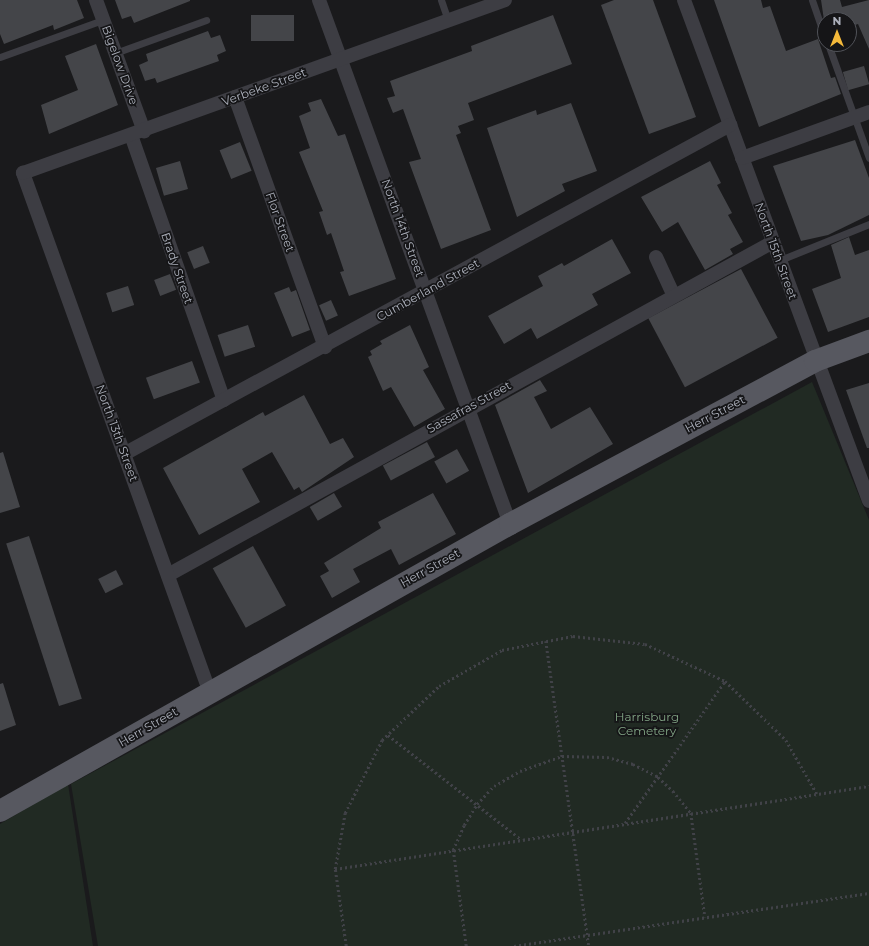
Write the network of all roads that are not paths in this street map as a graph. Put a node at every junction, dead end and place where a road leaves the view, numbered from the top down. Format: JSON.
{"nodes":[{"id":1,"x":96,"y":0,"type":"edge"},
{"id":2,"x":319,"y":0,"type":"edge"},
{"id":3,"x":441,"y":0,"type":"edge"},
{"id":4,"x":504,"y":0,"type":"edge"},
{"id":5,"x":684,"y":0,"type":"edge"},
{"id":6,"x":812,"y":0,"type":"edge"},
{"id":7,"x":817,"y":14,"type":"edge"},
{"id":8,"x":103,"y":20,"type":"junction"},
{"id":9,"x":206,"y":20,"type":"dead end"},
{"id":10,"x":448,"y":20,"type":"junction"},
{"id":11,"x":831,"y":52,"type":"edge"},
{"id":12,"x":115,"y":53,"type":"junction"},
{"id":13,"x":0,"y":57,"type":"edge"},
{"id":14,"x":340,"y":59,"type":"junction"},
{"id":15,"x":235,"y":97,"type":"junction"},
{"id":16,"x":869,"y":112,"type":"edge"},
{"id":17,"x":854,"y":117,"type":"junction"},
{"id":18,"x":730,"y":125,"type":"junction"},
{"id":19,"x":137,"y":133,"type":"junction"},
{"id":20,"x":742,"y":158,"type":"junction"},
{"id":21,"x":869,"y":158,"type":"edge"},
{"id":22,"x":23,"y":173,"type":"joint"},
{"id":23,"x":869,"y":224,"type":"edge"},
{"id":24,"x":773,"y":242,"type":"junction"},
{"id":25,"x":656,"y":257,"type":"dead end"},
{"id":26,"x":780,"y":260,"type":"junction"},
{"id":27,"x":426,"y":291,"type":"junction"},
{"id":28,"x":673,"y":294,"type":"junction"},
{"id":29,"x":869,"y":341,"type":"edge"},
{"id":30,"x":325,"y":347,"type":"junction"},
{"id":31,"x":815,"y":361,"type":"junction"},
{"id":32,"x":224,"y":400,"type":"junction"},
{"id":33,"x":467,"y":407,"type":"junction"},
{"id":34,"x":124,"y":454,"type":"junction"},
{"id":35,"x":869,"y":501,"type":"edge"},
{"id":36,"x":510,"y":524,"type":"junction"},
{"id":37,"x":168,"y":575,"type":"junction"},
{"id":38,"x":210,"y":693,"type":"junction"},
{"id":39,"x":0,"y":812,"type":"edge"}],
"edges":[{"from":1,"to":8,"type":"street","name":"Bigelow Drive"},
{"from":2,"to":14,"type":"street","name":"North 14th Street"},
{"from":3,"to":10,"type":"lane"},
{"from":4,"to":10,"type":"street","name":"Verbeke Street"},
{"from":5,"to":18,"type":"street","name":"North 15th Street"},
{"from":6,"to":7,"type":"lane"},
{"from":8,"to":12,"type":"street","name":"Bigelow Drive"},
{"from":8,"to":13,"type":"lane"},
{"from":9,"to":12,"type":"lane"},
{"from":10,"to":14,"type":"street","name":"Verbeke Street"},
{"from":11,"to":17,"type":"lane"},
{"from":12,"to":19,"type":"street","name":"Bigelow Drive"},
{"from":14,"to":15,"type":"street","name":"Verbeke Street"},
{"from":14,"to":27,"type":"street","name":"North 14th Street"},
{"from":15,"to":19,"type":"street","name":"Verbeke Street"},
{"from":15,"to":30,"type":"street","name":"Flor Street"},
{"from":16,"to":17,"type":"street"},
{"from":17,"to":20,"type":"street"},
{"from":17,"to":21,"type":"lane"},
{"from":18,"to":20,"type":"street","name":"North 15th Street"},
{"from":18,"to":27,"type":"street","name":"Cumberland Street"},
{"from":19,"to":22,"type":"street","name":"Verbeke Street"},
{"from":19,"to":32,"type":"street","name":"Brady Street"},
{"from":20,"to":24,"type":"street","name":"North 15th Street"},
{"from":22,"to":34,"type":"street","name":"North 13th Street"},
{"from":23,"to":26,"type":"lane"},
{"from":24,"to":26,"type":"street","name":"North 15th Street"},
{"from":24,"to":28,"type":"street","name":"Sassafras Street"},
{"from":25,"to":28,"type":"street"},
{"from":26,"to":31,"type":"street","name":"North 15th Street"},
{"from":27,"to":30,"type":"street","name":"Cumberland Street"},
{"from":27,"to":33,"type":"street","name":"North 14th Street"},
{"from":28,"to":33,"type":"street","name":"Sassafras Street"},
{"from":29,"to":31,"type":"main road","name":"Herr Street"},
{"from":30,"to":32,"type":"street","name":"Cumberland Street"},
{"from":31,"to":35,"type":"street","name":"North 15th Street"},
{"from":31,"to":36,"type":"main road","name":"Herr Street"},
{"from":32,"to":34,"type":"street","name":"Cumberland Street"},
{"from":33,"to":36,"type":"street","name":"North 14th Street"},
{"from":33,"to":37,"type":"street","name":"Sassafras Street"},
{"from":34,"to":37,"type":"street","name":"North 13th Street"},
{"from":36,"to":38,"type":"main road","name":"Herr Street"},
{"from":37,"to":38,"type":"street","name":"North 13th Street"},
{"from":38,"to":39,"type":"main road","name":"Herr Street"}]}
